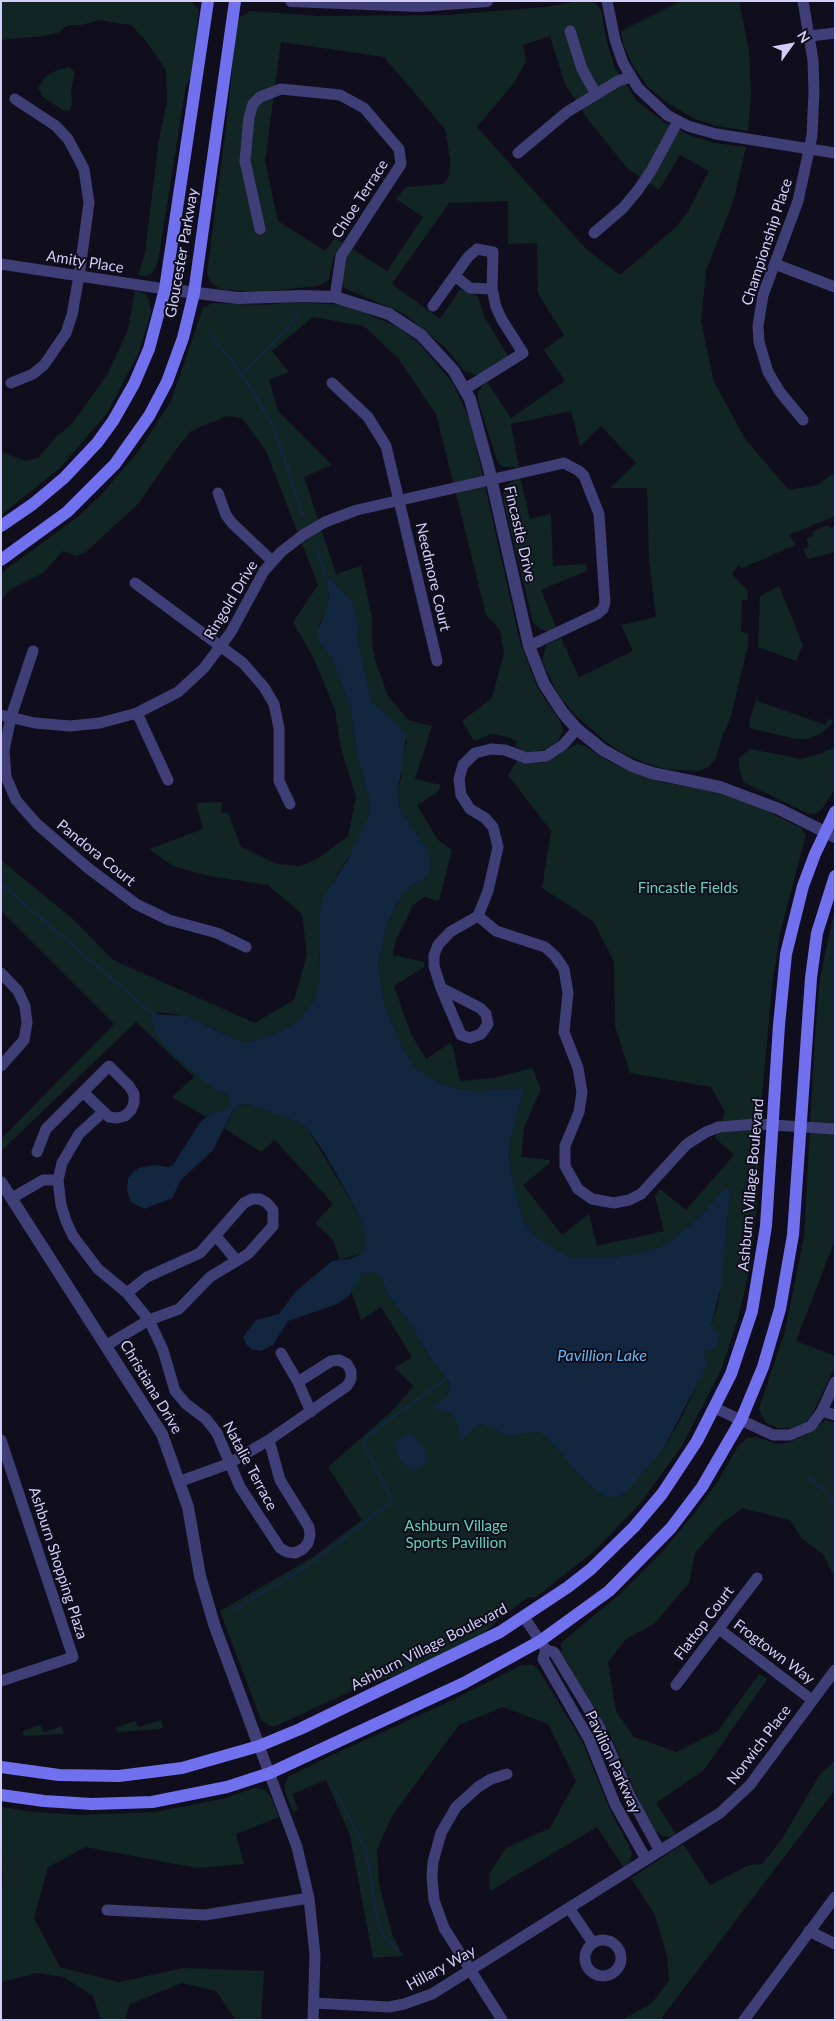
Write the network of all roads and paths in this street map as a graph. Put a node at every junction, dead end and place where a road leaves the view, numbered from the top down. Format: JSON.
{"nodes":[{"id":1,"x":208,"y":1,"type":"edge"},
{"id":2,"x":235,"y":1,"type":"edge"},
{"id":3,"x":292,"y":1,"type":"edge"},
{"id":4,"x":487,"y":1,"type":"edge"},
{"id":5,"x":607,"y":1,"type":"edge"},
{"id":6,"x":803,"y":1,"type":"edge"},
{"id":7,"x":570,"y":30,"type":"dead end"},
{"id":8,"x":835,"y":33,"type":"edge"},
{"id":9,"x":810,"y":36,"type":"junction"},
{"id":10,"x":631,"y":77,"type":"junction"},
{"id":11,"x":596,"y":94,"type":"junction"},
{"id":12,"x":15,"y":99,"type":"dead end"},
{"id":13,"x":678,"y":121,"type":"junction"},
{"id":14,"x":810,"y":149,"type":"junction"},
{"id":15,"x":518,"y":153,"type":"dead end"},
{"id":16,"x":835,"y":153,"type":"edge"},
{"id":17,"x":260,"y":229,"type":"dead end"},
{"id":18,"x":594,"y":233,"type":"dead end"},
{"id":19,"x":1,"y":264,"type":"edge"},
{"id":20,"x":775,"y":264,"type":"junction"},
{"id":21,"x":79,"y":276,"type":"junction"},
{"id":22,"x":455,"y":276,"type":"junction"},
{"id":23,"x":835,"y":287,"type":"edge"},
{"id":24,"x":165,"y":289,"type":"junction"},
{"id":25,"x":492,"y":289,"type":"junction"},
{"id":26,"x":194,"y":293,"type":"junction"},
{"id":27,"x":336,"y":297,"type":"junction"},
{"id":28,"x":433,"y":306,"type":"dead end"},
{"id":29,"x":11,"y":383,"type":"dead end"},
{"id":30,"x":332,"y":383,"type":"dead end"},
{"id":31,"x":465,"y":389,"type":"junction"},
{"id":32,"x":802,"y":420,"type":"dead end"},
{"id":33,"x":491,"y":480,"type":"junction"},
{"id":34,"x":218,"y":494,"type":"dead end"},
{"id":35,"x":400,"y":500,"type":"junction"},
{"id":36,"x":1,"y":526,"type":"edge"},
{"id":37,"x":1,"y":560,"type":"edge"},
{"id":38,"x":272,"y":561,"type":"junction"},
{"id":39,"x":136,"y":583,"type":"dead end"},
{"id":40,"x":222,"y":646,"type":"junction"},
{"id":41,"x":529,"y":646,"type":"junction"},
{"id":42,"x":33,"y":651,"type":"dead end"},
{"id":43,"x":438,"y":661,"type":"dead end"},
{"id":44,"x":137,"y":713,"type":"junction"},
{"id":45,"x":6,"y":716,"type":"edge"},
{"id":46,"x":578,"y":730,"type":"junction"},
{"id":47,"x":168,"y":780,"type":"dead end"},
{"id":48,"x":290,"y":804,"type":"dead end"},
{"id":49,"x":835,"y":812,"type":"edge"},
{"id":50,"x":830,"y":834,"type":"edge"},
{"id":51,"x":835,"y":876,"type":"edge"},
{"id":52,"x":478,"y":916,"type":"junction"},
{"id":53,"x":246,"y":947,"type":"dead end"},
{"id":54,"x":1,"y":973,"type":"edge"},
{"id":55,"x":441,"y":988,"type":"junction"},
{"id":56,"x":1,"y":1066,"type":"edge"},
{"id":57,"x":83,"y":1092,"type":"junction"},
{"id":58,"x":102,"y":1113,"type":"junction"},
{"id":59,"x":773,"y":1125,"type":"junction"},
{"id":60,"x":800,"y":1126,"type":"junction"},
{"id":61,"x":835,"y":1129,"type":"edge"},
{"id":62,"x":37,"y":1152,"type":"dead end"},
{"id":63,"x":58,"y":1180,"type":"junction"},
{"id":64,"x":1,"y":1182,"type":"edge"},
{"id":65,"x":12,"y":1198,"type":"junction"},
{"id":66,"x":216,"y":1236,"type":"junction"},
{"id":67,"x":237,"y":1261,"type":"junction"},
{"id":68,"x":127,"y":1293,"type":"junction"},
{"id":69,"x":149,"y":1320,"type":"junction"},
{"id":70,"x":107,"y":1345,"type":"junction"},
{"id":71,"x":281,"y":1353,"type":"dead end"},
{"id":72,"x":298,"y":1382,"type":"junction"},
{"id":73,"x":835,"y":1382,"type":"edge"},
{"id":74,"x":715,"y":1408,"type":"junction"},
{"id":75,"x":822,"y":1411,"type":"junction"},
{"id":76,"x":311,"y":1412,"type":"junction"},
{"id":77,"x":835,"y":1415,"type":"edge"},
{"id":78,"x":741,"y":1420,"type":"junction"},
{"id":79,"x":1,"y":1440,"type":"edge"},
{"id":80,"x":269,"y":1440,"type":"junction"},
{"id":81,"x":228,"y":1464,"type":"junction"},
{"id":82,"x":180,"y":1481,"type":"junction"},
{"id":83,"x":757,"y":1578,"type":"dead end"},
{"id":84,"x":524,"y":1617,"type":"junction"},
{"id":85,"x":719,"y":1629,"type":"junction"},
{"id":86,"x":543,"y":1645,"type":"junction"},
{"id":87,"x":835,"y":1670,"type":"edge"},
{"id":88,"x":3,"y":1682,"type":"edge"},
{"id":89,"x":676,"y":1686,"type":"dead end"},
{"id":90,"x":812,"y":1700,"type":"junction"},
{"id":91,"x":259,"y":1746,"type":"junction"},
{"id":92,"x":1,"y":1767,"type":"edge"},
{"id":93,"x":270,"y":1773,"type":"junction"},
{"id":94,"x":507,"y":1774,"type":"dead end"},
{"id":95,"x":1,"y":1795,"type":"edge"},
{"id":96,"x":660,"y":1850,"type":"junction"},
{"id":97,"x":646,"y":1859,"type":"junction"},
{"id":98,"x":835,"y":1897,"type":"edge"},
{"id":99,"x":309,"y":1898,"type":"junction"},
{"id":100,"x":569,"y":1908,"type":"junction"},
{"id":101,"x":107,"y":1910,"type":"dead end"},
{"id":102,"x":809,"y":1931,"type":"junction"},
{"id":103,"x":593,"y":1944,"type":"dead end"},
{"id":104,"x":835,"y":1944,"type":"edge"},
{"id":105,"x":470,"y":1970,"type":"junction"},
{"id":106,"x":314,"y":2002,"type":"junction"},
{"id":107,"x":313,"y":2020,"type":"edge"},
{"id":108,"x":502,"y":2020,"type":"edge"},
{"id":109,"x":744,"y":2020,"type":"edge"}],
"edges":[{"from":1,"to":24,"type":"main road","name":"Gloucester Parkway"},
{"from":2,"to":26,"type":"main road","name":"Gloucester Parkway"},
{"from":3,"to":4,"type":"street"},
{"from":5,"to":10,"type":"street"},
{"from":6,"to":9,"type":"street","name":"Championship Place"},
{"from":7,"to":11,"type":"street"},
{"from":8,"to":9,"type":"street"},
{"from":9,"to":14,"type":"street","name":"Championship Place"},
{"from":10,"to":11,"type":"street"},
{"from":10,"to":13,"type":"street"},
{"from":11,"to":15,"type":"street"},
{"from":12,"to":21,"type":"street"},
{"from":13,"to":14,"type":"street"},
{"from":13,"to":18,"type":"street"},
{"from":14,"to":16,"type":"street"},
{"from":14,"to":20,"type":"street","name":"Championship Place"},
{"from":17,"to":27,"type":"street","name":"Chloe Terrace"},
{"from":19,"to":21,"type":"street","name":"Amity Place"},
{"from":20,"to":23,"type":"street"},
{"from":20,"to":32,"type":"street","name":"Championship Place"},
{"from":21,"to":24,"type":"street","name":"Amity Place"},
{"from":21,"to":29,"type":"street"},
{"from":22,"to":25,"type":"street"},
{"from":22,"to":25,"type":"street"},
{"from":22,"to":28,"type":"street"},
{"from":24,"to":26,"type":"street","name":"Fincastle Drive"},
{"from":24,"to":36,"type":"main road","name":"Gloucester Parkway"},
{"from":25,"to":31,"type":"street"},
{"from":26,"to":27,"type":"street","name":"Fincastle Drive"},
{"from":26,"to":37,"type":"main road","name":"Gloucester Parkway"},
{"from":27,"to":31,"type":"street","name":"Fincastle Drive"},
{"from":30,"to":35,"type":"street","name":"Needmore Court"},
{"from":31,"to":33,"type":"street","name":"Fincastle Drive"},
{"from":33,"to":35,"type":"street","name":"Ringold Drive"},
{"from":33,"to":41,"type":"street","name":"Fincastle Drive"},
{"from":33,"to":41,"type":"street","name":"Ringold Drive"},
{"from":34,"to":38,"type":"street"},
{"from":35,"to":38,"type":"street","name":"Ringold Drive"},
{"from":35,"to":43,"type":"street","name":"Needmore Court"},
{"from":38,"to":40,"type":"street","name":"Ringold Drive"},
{"from":39,"to":40,"type":"street"},
{"from":40,"to":44,"type":"street","name":"Ringold Drive"},
{"from":40,"to":48,"type":"street"},
{"from":41,"to":46,"type":"street","name":"Fincastle Drive"},
{"from":42,"to":45,"type":"street","name":"Pandora Court"},
{"from":44,"to":45,"type":"street","name":"Ringold Drive"},
{"from":44,"to":47,"type":"street"},
{"from":45,"to":53,"type":"street","name":"Pandora Court"},
{"from":46,"to":50,"type":"street","name":"Fincastle Drive"},
{"from":46,"to":52,"type":"street"},
{"from":49,"to":50,"type":"main road","name":"Ashburn Village Boulevard"},
{"from":50,"to":59,"type":"main road","name":"Ashburn Village Boulevard"},
{"from":51,"to":60,"type":"main road"},
{"from":52,"to":55,"type":"street"},
{"from":52,"to":59,"type":"street"},
{"from":54,"to":56,"type":"street"},
{"from":55,"to":55,"type":"street"},
{"from":57,"to":58,"type":"street"},
{"from":57,"to":58,"type":"street"},
{"from":57,"to":62,"type":"street"},
{"from":58,"to":63,"type":"street","name":"Natalie Terrace"},
{"from":59,"to":60,"type":"street"},
{"from":59,"to":74,"type":"main road","name":"Ashburn Village Boulevard"},
{"from":60,"to":61,"type":"street"},
{"from":60,"to":78,"type":"main road"},
{"from":63,"to":65,"type":"street"},
{"from":63,"to":68,"type":"street","name":"Natalie Terrace"},
{"from":64,"to":65,"type":"street","name":"Christiana Drive"},
{"from":65,"to":70,"type":"street","name":"Christiana Drive"},
{"from":66,"to":67,"type":"street"},
{"from":66,"to":67,"type":"street"},
{"from":66,"to":68,"type":"street"},
{"from":67,"to":69,"type":"street"},
{"from":68,"to":69,"type":"street","name":"Natalie Terrace"},
{"from":69,"to":70,"type":"street"},
{"from":69,"to":81,"type":"street","name":"Natalie Terrace"},
{"from":70,"to":82,"type":"street","name":"Christiana Drive"},
{"from":71,"to":72,"type":"street"},
{"from":72,"to":76,"type":"street"},
{"from":72,"to":76,"type":"street"},
{"from":73,"to":75,"type":"street"},
{"from":74,"to":78,"type":"street"},
{"from":74,"to":84,"type":"main road","name":"Ashburn Village Boulevard"},
{"from":75,"to":77,"type":"street"},
{"from":75,"to":78,"type":"street"},
{"from":76,"to":80,"type":"street"},
{"from":78,"to":86,"type":"main road"},
{"from":79,"to":88,"type":"street","name":"Ashburn Shopping Plaza"},
{"from":80,"to":81,"type":"street"},
{"from":80,"to":81,"type":"street","name":"Natalie Terrace"},
{"from":81,"to":82,"type":"street"},
{"from":82,"to":91,"type":"street","name":"Christiana Drive"},
{"from":83,"to":85,"type":"street","name":"Flattop Court"},
{"from":84,"to":86,"type":"street"},
{"from":84,"to":91,"type":"main road","name":"Ashburn Village Boulevard"},
{"from":85,"to":89,"type":"street","name":"Flattop Court"},
{"from":85,"to":90,"type":"street","name":"Frogtown Way"},
{"from":86,"to":93,"type":"main road"},
{"from":86,"to":96,"type":"street","name":"Pavilion Parkway"},
{"from":86,"to":97,"type":"street","name":"Pavilion Parkway"},
{"from":87,"to":90,"type":"street","name":"Norwich Place"},
{"from":90,"to":96,"type":"street","name":"Norwich Place"},
{"from":91,"to":92,"type":"main road","name":"Ashburn Village Boulevard"},
{"from":91,"to":93,"type":"street","name":"Christiana Drive"},
{"from":93,"to":95,"type":"main road"},
{"from":93,"to":99,"type":"street","name":"Christiana Drive"},
{"from":94,"to":105,"type":"street"},
{"from":96,"to":97,"type":"street","name":"Norwich Place"},
{"from":97,"to":100,"type":"street","name":"Hillary Way"},
{"from":98,"to":102,"type":"street"},
{"from":99,"to":101,"type":"street"},
{"from":99,"to":106,"type":"street","name":"Christiana Drive"},
{"from":100,"to":103,"type":"street"},
{"from":100,"to":105,"type":"street","name":"Hillary Way"},
{"from":102,"to":104,"type":"street"},
{"from":102,"to":109,"type":"street"},
{"from":105,"to":106,"type":"street","name":"Hillary Way"},
{"from":105,"to":108,"type":"street"},
{"from":106,"to":107,"type":"street","name":"Christiana Drive"}]}
